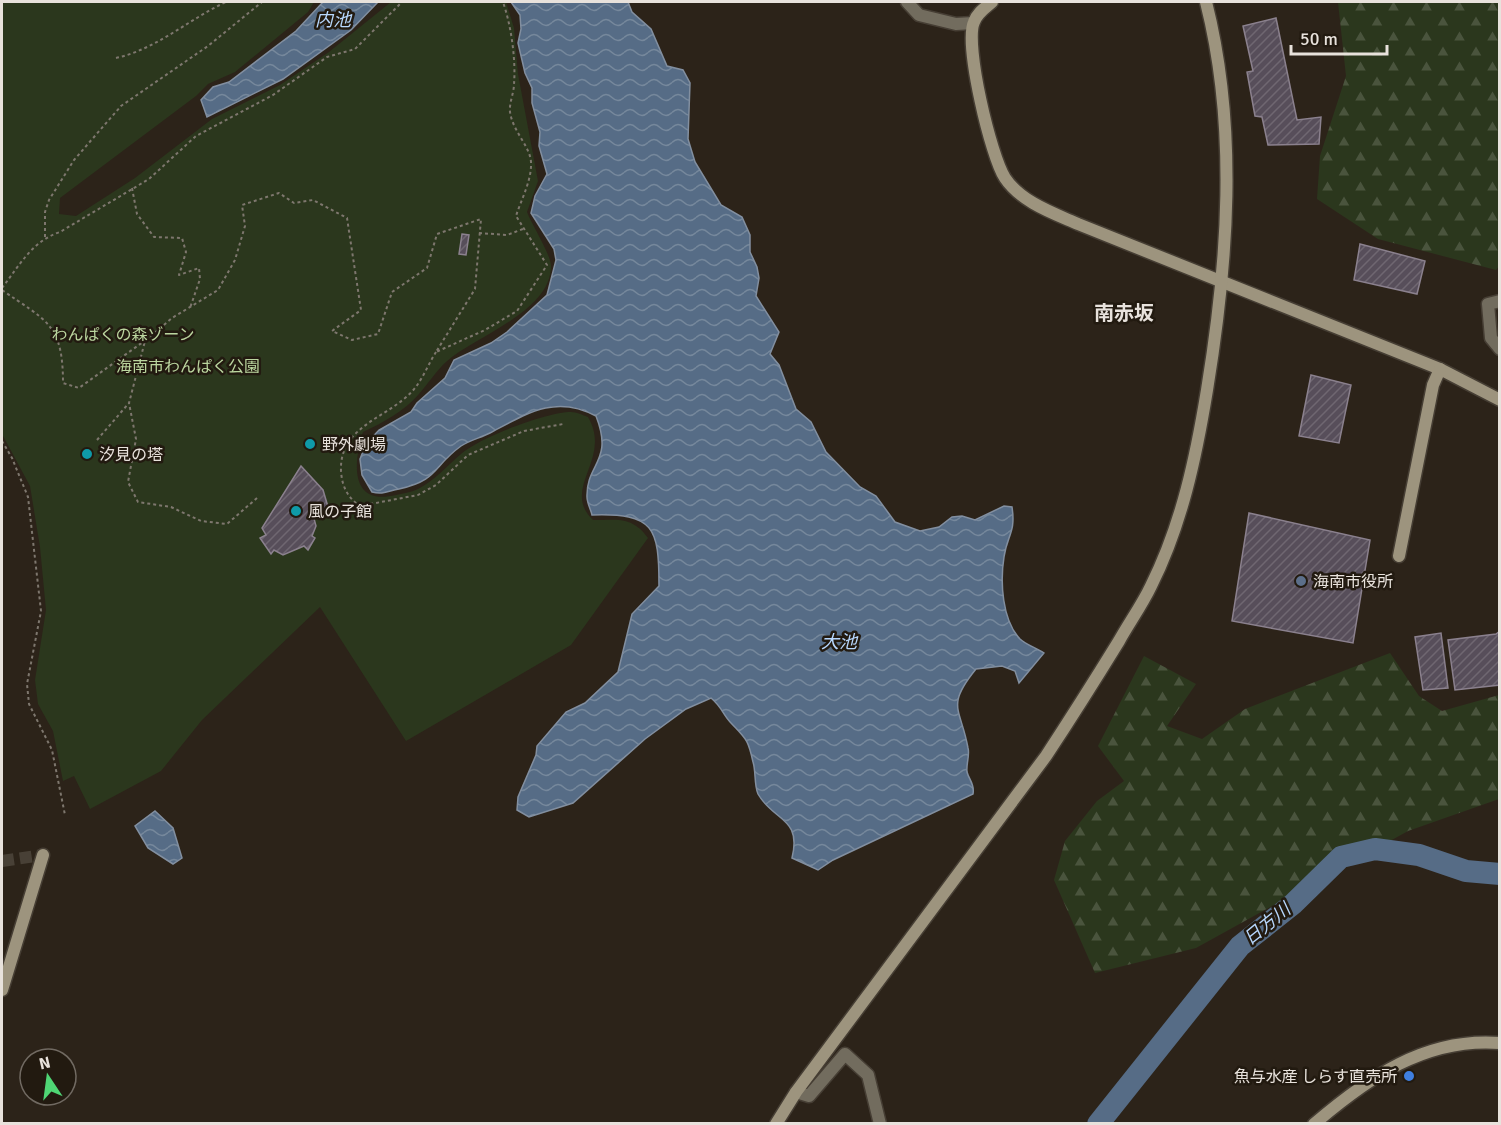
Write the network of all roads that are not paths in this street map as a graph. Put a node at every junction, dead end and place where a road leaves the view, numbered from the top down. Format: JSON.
{"nodes":[{"id":1,"x":907,"y":2,"type":"edge"},
{"id":2,"x":992,"y":2,"type":"edge"},
{"id":3,"x":1206,"y":2,"type":"edge"},
{"id":4,"x":973,"y":23,"type":"junction"},
{"id":5,"x":1223,"y":281,"type":"junction"},
{"id":6,"x":1500,"y":301,"type":"edge"},
{"id":7,"x":1500,"y":349,"type":"edge"},
{"id":8,"x":1440,"y":369,"type":"junction"},
{"id":9,"x":1500,"y":400,"type":"edge"},
{"id":10,"x":1400,"y":556,"type":"dead end"},
{"id":11,"x":43,"y":855,"type":"dead end"},
{"id":12,"x":2,"y":990,"type":"edge"},
{"id":13,"x":1500,"y":1043,"type":"edge"},
{"id":14,"x":796,"y":1092,"type":"junction"},
{"id":15,"x":776,"y":1124,"type":"edge"},
{"id":16,"x":880,"y":1124,"type":"edge"},
{"id":17,"x":1314,"y":1124,"type":"edge"}],
"edges":[{"from":1,"to":4,"type":"street"},
{"from":2,"to":4,"type":"street"},
{"from":3,"to":5,"type":"street"},
{"from":4,"to":5,"type":"street"},
{"from":5,"to":8,"type":"street"},
{"from":5,"to":14,"type":"street"},
{"from":6,"to":7,"type":"street"},
{"from":8,"to":9,"type":"street"},
{"from":8,"to":10,"type":"street"},
{"from":11,"to":12,"type":"street"},
{"from":13,"to":17,"type":"street"},
{"from":14,"to":15,"type":"street"},
{"from":14,"to":16,"type":"street"}]}
